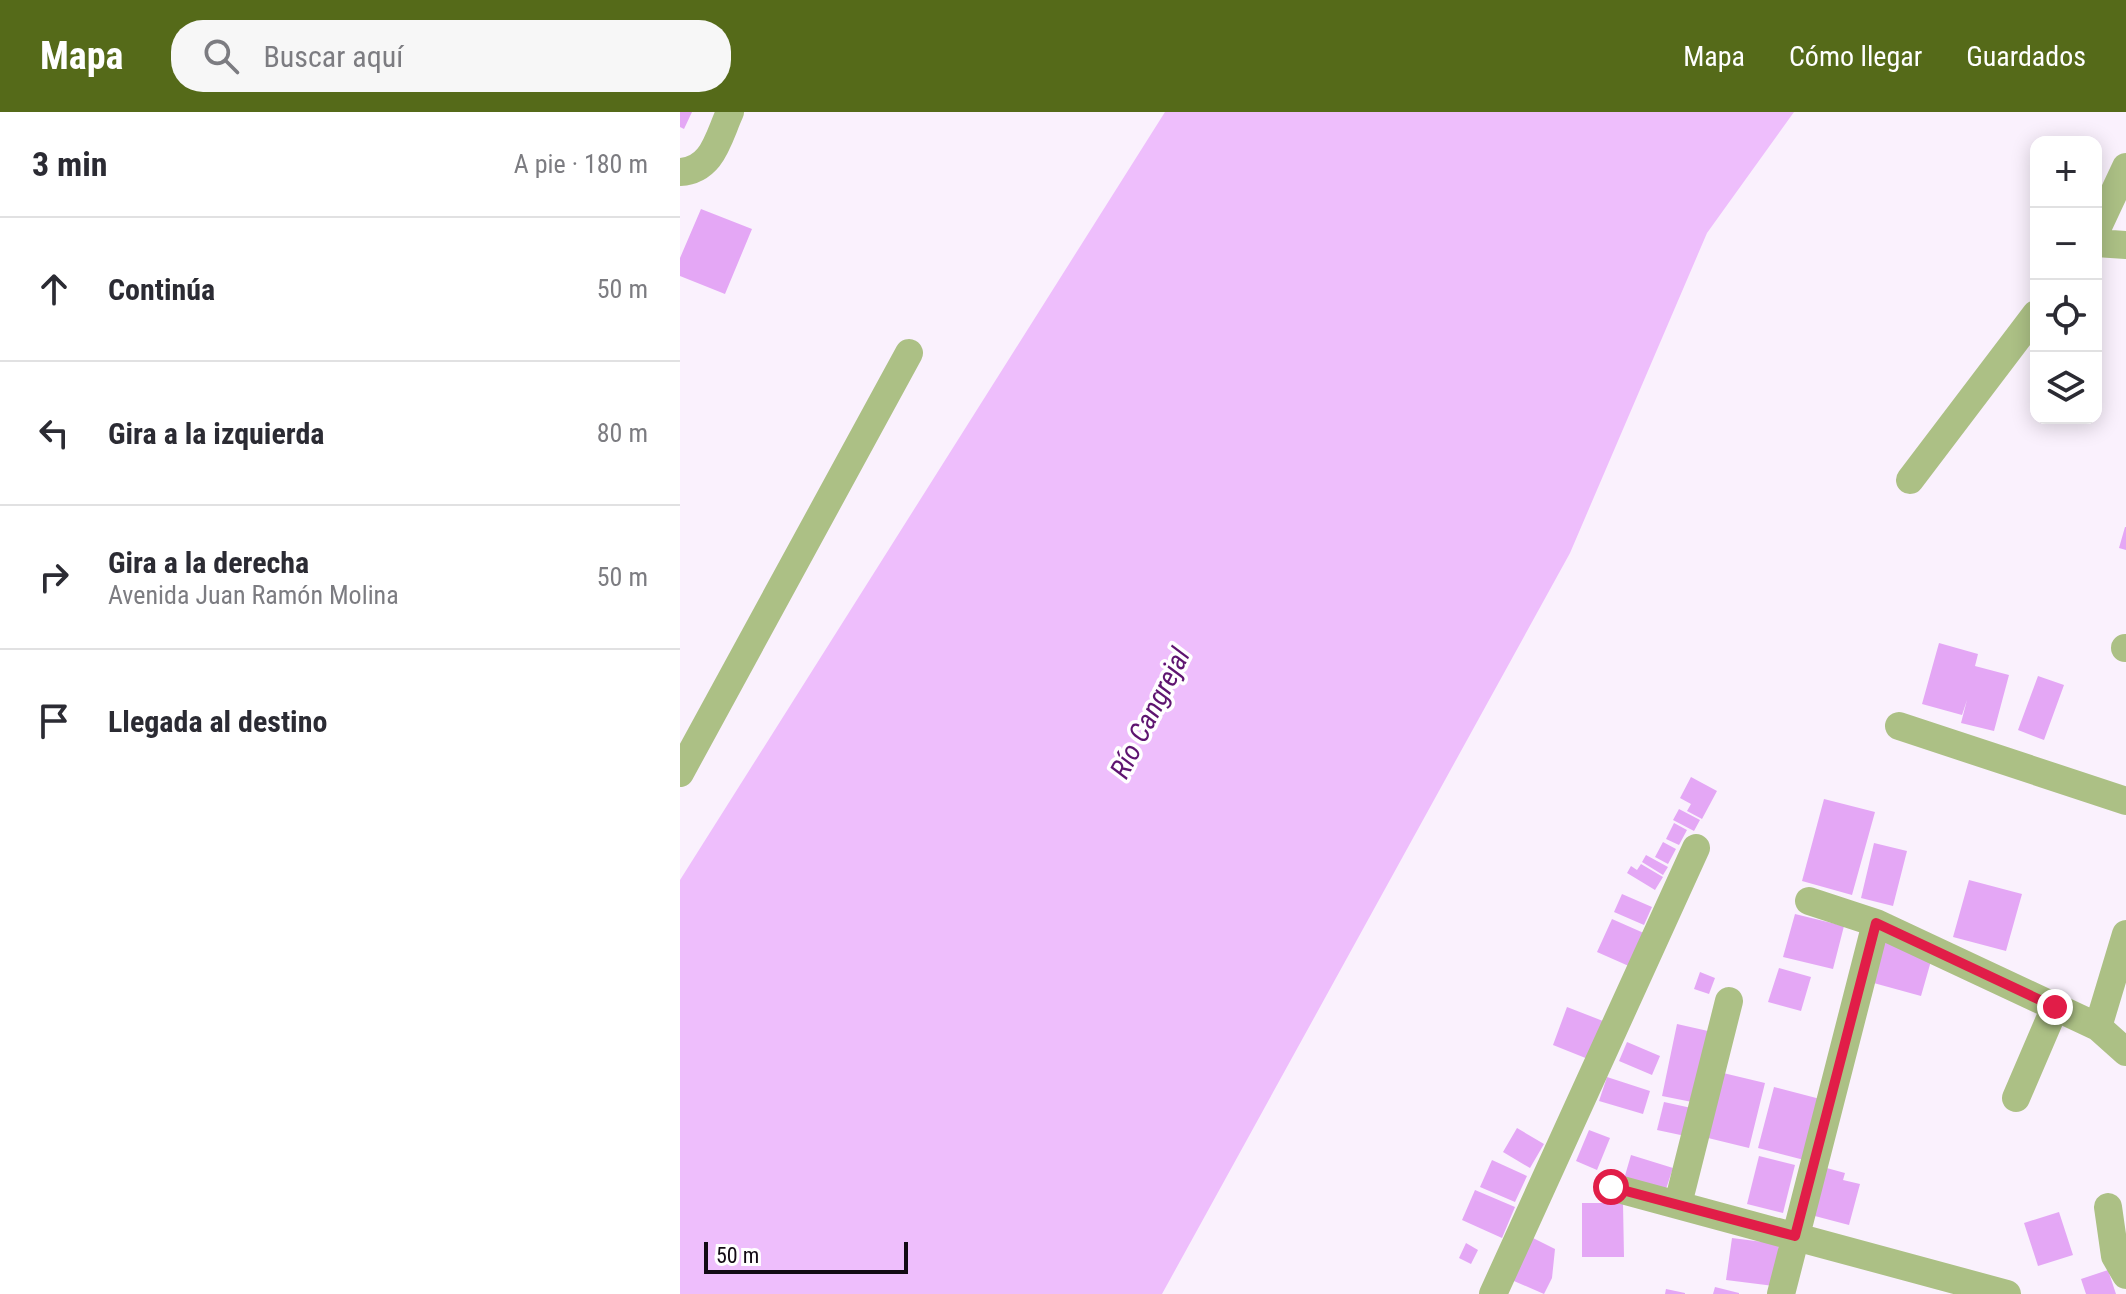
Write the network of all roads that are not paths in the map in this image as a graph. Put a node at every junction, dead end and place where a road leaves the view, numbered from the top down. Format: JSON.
{"nodes":[{"id":1,"x":730,"y":112,"type":"edge"},
{"id":2,"x":2126,"y":167,"type":"edge"},
{"id":3,"x":680,"y":172,"type":"edge"},
{"id":4,"x":2102,"y":218,"type":"edge"},
{"id":5,"x":2102,"y":243,"type":"edge"},
{"id":6,"x":2126,"y":245,"type":"edge"},
{"id":7,"x":2030,"y":322,"type":"edge"},
{"id":8,"x":909,"y":353,"type":"dead end"},
{"id":9,"x":1910,"y":480,"type":"dead end"},
{"id":10,"x":1899,"y":726,"type":"dead end"},
{"id":11,"x":680,"y":773,"type":"edge"},
{"id":12,"x":2126,"y":801,"type":"edge"},
{"id":13,"x":1696,"y":848,"type":"dead end"},
{"id":14,"x":1809,"y":901,"type":"dead end"},
{"id":15,"x":1876,"y":923,"type":"junction"},
{"id":16,"x":2126,"y":934,"type":"edge"},
{"id":17,"x":1729,"y":1001,"type":"dead end"},
{"id":18,"x":2055,"y":1007,"type":"junction"},
{"id":19,"x":2098,"y":1027,"type":"junction"},
{"id":20,"x":2126,"y":1052,"type":"edge"},
{"id":21,"x":2016,"y":1098,"type":"dead end"},
{"id":22,"x":1611,"y":1187,"type":"dead end"},
{"id":23,"x":1678,"y":1204,"type":"junction"},
{"id":24,"x":2108,"y":1207,"type":"dead end"},
{"id":25,"x":1795,"y":1236,"type":"junction"},
{"id":26,"x":2126,"y":1275,"type":"edge"},
{"id":27,"x":1495,"y":1293,"type":"edge"},
{"id":28,"x":1781,"y":1294,"type":"edge"},
{"id":29,"x":2007,"y":1294,"type":"edge"}],
"edges":[{"from":1,"to":3,"type":"street"},
{"from":2,"to":4,"type":"street"},
{"from":5,"to":6,"type":"street"},
{"from":7,"to":9,"type":"street"},
{"from":8,"to":11,"type":"street"},
{"from":10,"to":12,"type":"street"},
{"from":13,"to":27,"type":"street"},
{"from":14,"to":15,"type":"street"},
{"from":15,"to":18,"type":"street"},
{"from":15,"to":25,"type":"street"},
{"from":16,"to":19,"type":"street"},
{"from":17,"to":23,"type":"street"},
{"from":18,"to":19,"type":"street"},
{"from":18,"to":21,"type":"street"},
{"from":19,"to":20,"type":"street"},
{"from":22,"to":23,"type":"street"},
{"from":23,"to":25,"type":"street"},
{"from":24,"to":26,"type":"street"},
{"from":25,"to":28,"type":"street"},
{"from":25,"to":29,"type":"street"}]}
